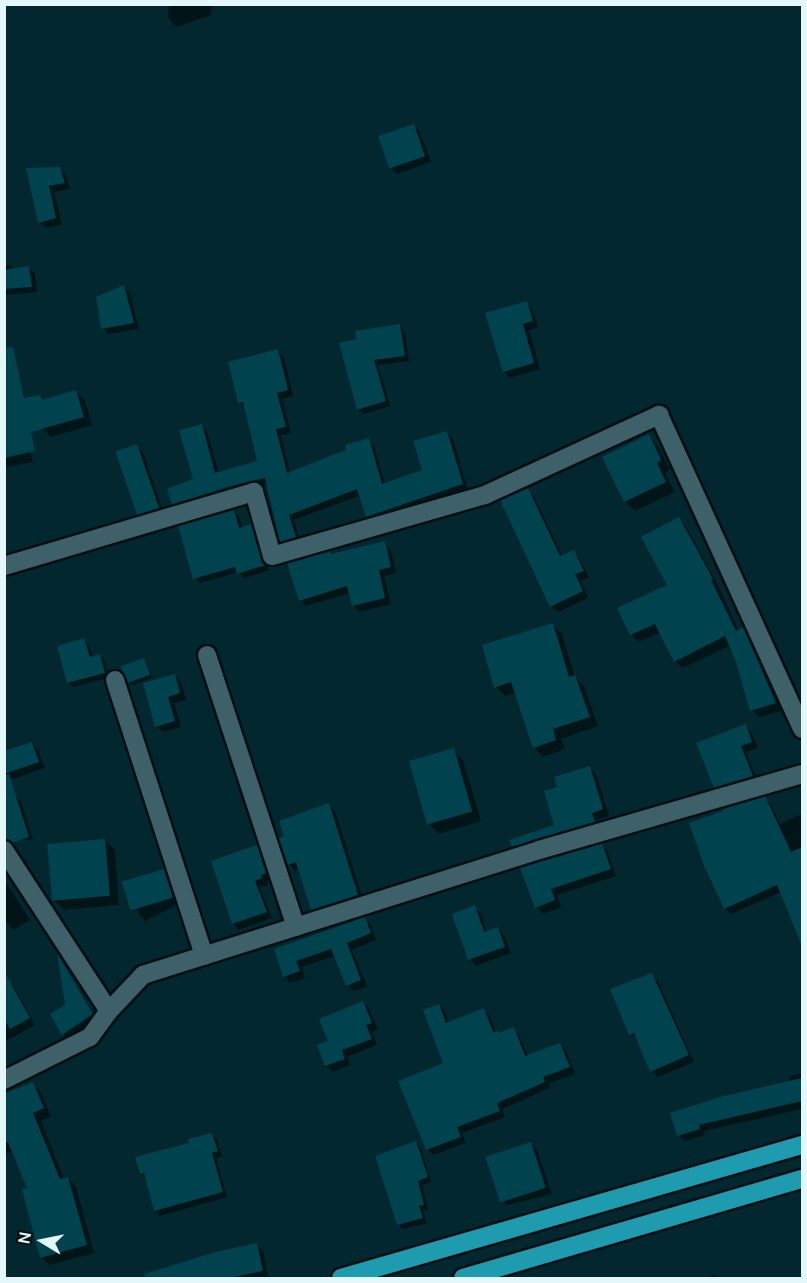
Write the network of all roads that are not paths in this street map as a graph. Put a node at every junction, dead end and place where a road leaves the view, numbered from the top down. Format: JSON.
{"nodes":[{"id":1,"x":4,"y":566,"type":"edge"},
{"id":2,"x":207,"y":655,"type":"dead end"},
{"id":3,"x":115,"y":680,"type":"dead end"},
{"id":4,"x":802,"y":729,"type":"edge"},
{"id":5,"x":802,"y":774,"type":"edge"},
{"id":6,"x":4,"y":850,"type":"edge"},
{"id":7,"x":296,"y":927,"type":"junction"},
{"id":8,"x":204,"y":956,"type":"junction"},
{"id":9,"x":109,"y":1011,"type":"junction"},
{"id":10,"x":4,"y":1080,"type":"edge"},
{"id":11,"x":802,"y":1145,"type":"edge"},
{"id":12,"x":802,"y":1179,"type":"edge"},
{"id":13,"x":341,"y":1278,"type":"edge"},
{"id":14,"x":463,"y":1278,"type":"edge"}],
"edges":[{"from":1,"to":4,"type":"street"},
{"from":2,"to":7,"type":"street"},
{"from":3,"to":8,"type":"street"},
{"from":5,"to":7,"type":"street"},
{"from":6,"to":9,"type":"street"},
{"from":7,"to":8,"type":"street"},
{"from":8,"to":9,"type":"street"},
{"from":9,"to":10,"type":"street"},
{"from":11,"to":13,"type":"main road"},
{"from":12,"to":14,"type":"main road"}]}
